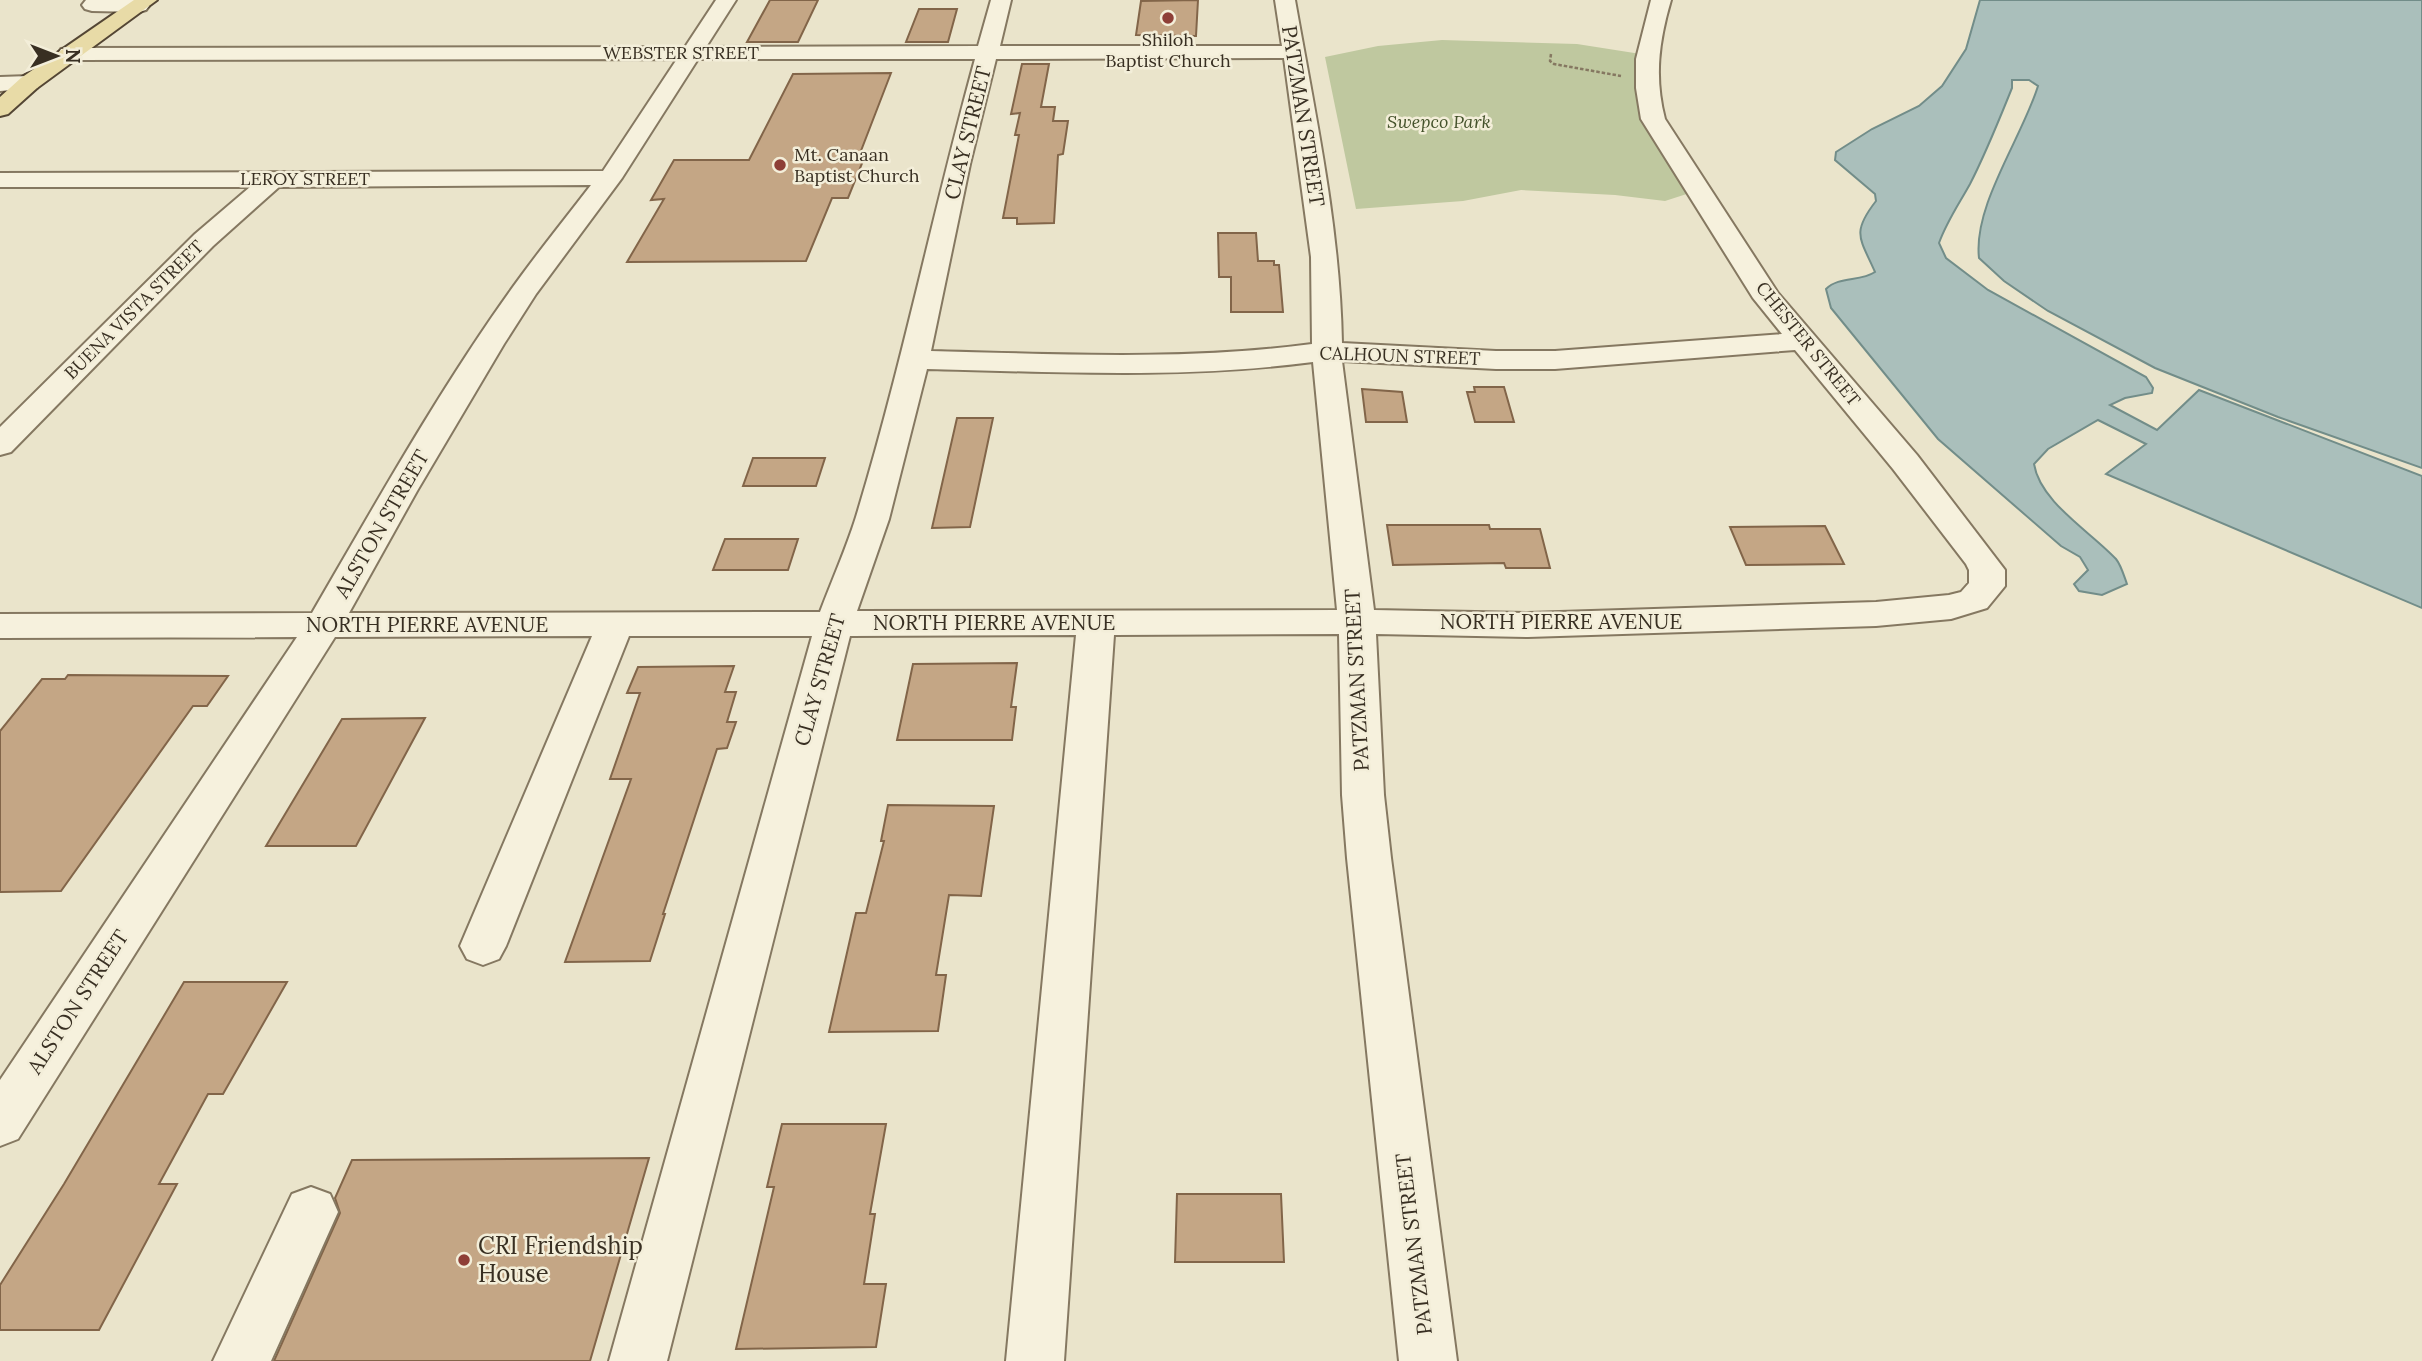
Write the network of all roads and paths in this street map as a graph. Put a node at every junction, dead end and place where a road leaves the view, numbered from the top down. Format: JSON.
{"nodes":[{"id":1,"x":100,"y":0,"type":"edge"},
{"id":2,"x":726,"y":0,"type":"edge"},
{"id":3,"x":1001,"y":0,"type":"edge"},
{"id":4,"x":1285,"y":0,"type":"edge"},
{"id":5,"x":1661,"y":0,"type":"edge"},
{"id":6,"x":143,"y":3,"type":"edge"},
{"id":7,"x":1293,"y":52,"type":"junction"},
{"id":8,"x":693,"y":53,"type":"junction"},
{"id":9,"x":988,"y":53,"type":"junction"},
{"id":10,"x":69,"y":54,"type":"junction"},
{"id":11,"x":1551,"y":54,"type":"dead end"},
{"id":12,"x":1646,"y":80,"type":"junction"},
{"id":13,"x":0,"y":83,"type":"edge"},
{"id":14,"x":29,"y":83,"type":"junction"},
{"id":15,"x":0,"y":109,"type":"edge"},
{"id":16,"x":610,"y":178,"type":"junction"},
{"id":17,"x":0,"y":180,"type":"edge"},
{"id":18,"x":272,"y":180,"type":"junction"},
{"id":19,"x":1802,"y":341,"type":"junction"},
{"id":20,"x":1327,"y":351,"type":"junction"},
{"id":21,"x":914,"y":360,"type":"junction"},
{"id":22,"x":0,"y":445,"type":"edge"},
{"id":23,"x":1983,"y":591,"type":"joint"},
{"id":24,"x":1357,"y":622,"type":"junction"},
{"id":25,"x":1096,"y":623,"type":"junction"},
{"id":26,"x":834,"y":624,"type":"junction"},
{"id":27,"x":324,"y":625,"type":"junction"},
{"id":28,"x":615,"y":625,"type":"junction"},
{"id":29,"x":0,"y":626,"type":"edge"},
{"id":30,"x":483,"y":946,"type":"dead end"},
{"id":31,"x":0,"y":1123,"type":"edge"},
{"id":32,"x":311,"y":1212,"type":"dead end"},
{"id":33,"x":242,"y":1361,"type":"edge"},
{"id":34,"x":638,"y":1361,"type":"edge"},
{"id":35,"x":1035,"y":1361,"type":"edge"},
{"id":36,"x":1428,"y":1361,"type":"edge"}],
"edges":[{"from":1,"to":6,"type":"street"},
{"from":2,"to":8,"type":"street","name":"ALSTON STREET"},
{"from":3,"to":9,"type":"street","name":"CLAY STREET"},
{"from":4,"to":7,"type":"street","name":"PATZMAN STREET"},
{"from":5,"to":12,"type":"street","name":"CHESTER STREET"},
{"from":6,"to":10,"type":"main road"},
{"from":7,"to":9,"type":"street","name":"WEBSTER STREET"},
{"from":7,"to":20,"type":"street","name":"PATZMAN STREET"},
{"from":8,"to":9,"type":"street","name":"WEBSTER STREET"},
{"from":8,"to":10,"type":"street","name":"WEBSTER STREET"},
{"from":8,"to":16,"type":"street","name":"ALSTON STREET"},
{"from":9,"to":21,"type":"street","name":"CLAY STREET"},
{"from":10,"to":14,"type":"main road"},
{"from":11,"to":12,"type":"path"},
{"from":12,"to":19,"type":"street","name":"CHESTER STREET"},
{"from":13,"to":14,"type":"street"},
{"from":14,"to":15,"type":"main road"},
{"from":16,"to":18,"type":"street","name":"LEROY STREET"},
{"from":16,"to":27,"type":"street","name":"ALSTON STREET"},
{"from":17,"to":18,"type":"street","name":"LEROY STREET"},
{"from":18,"to":22,"type":"street","name":"BUENA VISTA STREET"},
{"from":19,"to":20,"type":"street","name":"CALHOUN STREET"},
{"from":19,"to":23,"type":"street","name":"CHESTER STREET"},
{"from":20,"to":21,"type":"street","name":"CALHOUN STREET"},
{"from":20,"to":24,"type":"street","name":"PATZMAN STREET"},
{"from":21,"to":26,"type":"street","name":"CLAY STREET"},
{"from":23,"to":24,"type":"street","name":"NORTH PIERRE AVENUE"},
{"from":24,"to":25,"type":"street","name":"NORTH PIERRE AVENUE"},
{"from":24,"to":36,"type":"street","name":"PATZMAN STREET"},
{"from":25,"to":26,"type":"street","name":"NORTH PIERRE AVENUE"},
{"from":25,"to":35,"type":"street"},
{"from":26,"to":28,"type":"street","name":"NORTH PIERRE AVENUE"},
{"from":26,"to":34,"type":"street","name":"CLAY STREET"},
{"from":27,"to":28,"type":"street","name":"NORTH PIERRE AVENUE"},
{"from":27,"to":29,"type":"street","name":"NORTH PIERRE AVENUE"},
{"from":27,"to":31,"type":"street","name":"ALSTON STREET"},
{"from":28,"to":30,"type":"street"},
{"from":32,"to":33,"type":"street"}]}
